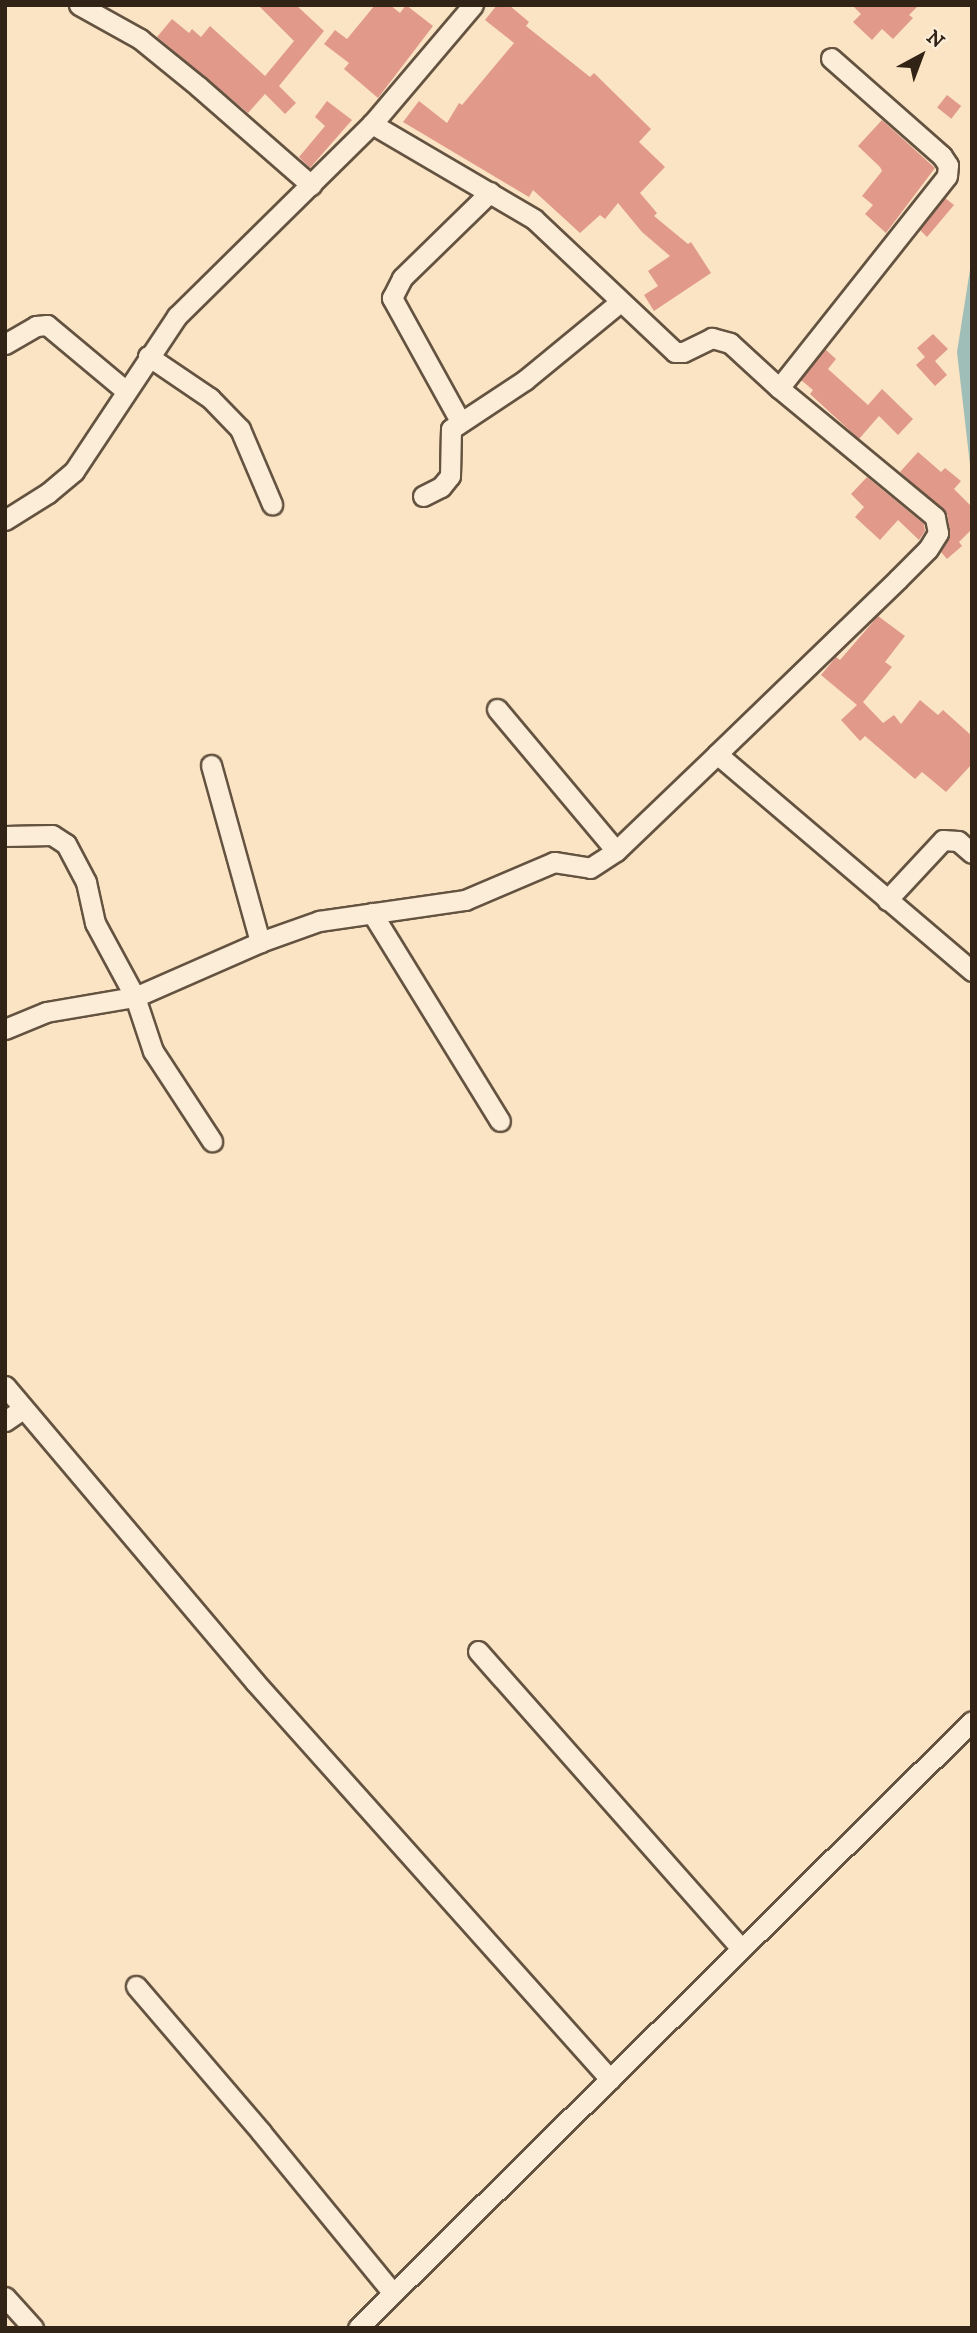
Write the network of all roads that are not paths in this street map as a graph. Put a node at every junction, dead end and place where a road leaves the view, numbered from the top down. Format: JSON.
{"nodes":[{"id":1,"x":79,"y":5,"type":"edge"},
{"id":2,"x":473,"y":5,"type":"edge"},
{"id":3,"x":831,"y":58,"type":"dead end"},
{"id":4,"x":372,"y":124,"type":"junction"},
{"id":5,"x":311,"y":185,"type":"junction"},
{"id":6,"x":490,"y":192,"type":"junction"},
{"id":7,"x":620,"y":302,"type":"junction"},
{"id":8,"x":5,"y":344,"type":"edge"},
{"id":9,"x":148,"y":356,"type":"junction"},
{"id":10,"x":779,"y":388,"type":"junction"},
{"id":11,"x":126,"y":391,"type":"junction"},
{"id":12,"x":460,"y":421,"type":"junction"},
{"id":13,"x":423,"y":496,"type":"dead end"},
{"id":14,"x":272,"y":504,"type":"dead end"},
{"id":15,"x":5,"y":520,"type":"edge"},
{"id":16,"x":496,"y":709,"type":"dead end"},
{"id":17,"x":717,"y":754,"type":"junction"},
{"id":18,"x":211,"y":765,"type":"dead end"},
{"id":19,"x":5,"y":836,"type":"edge"},
{"id":20,"x":616,"y":851,"type":"junction"},
{"id":21,"x":972,"y":853,"type":"edge"},
{"id":22,"x":887,"y":901,"type":"junction"},
{"id":23,"x":372,"y":914,"type":"junction"},
{"id":24,"x":260,"y":942,"type":"junction"},
{"id":25,"x":972,"y":971,"type":"edge"},
{"id":26,"x":135,"y":997,"type":"junction"},
{"id":27,"x":5,"y":1029,"type":"edge"},
{"id":28,"x":500,"y":1121,"type":"dead end"},
{"id":29,"x":212,"y":1141,"type":"dead end"},
{"id":30,"x":5,"y":1386,"type":"edge"},
{"id":31,"x":23,"y":1409,"type":"junction"},
{"id":32,"x":5,"y":1421,"type":"edge"},
{"id":33,"x":478,"y":1651,"type":"dead end"},
{"id":34,"x":972,"y":1721,"type":"edge"},
{"id":35,"x":741,"y":1948,"type":"junction"},
{"id":36,"x":136,"y":1986,"type":"dead end"},
{"id":37,"x":610,"y":2080,"type":"junction"},
{"id":38,"x":393,"y":2293,"type":"junction"},
{"id":39,"x":5,"y":2297,"type":"edge"},
{"id":40,"x":33,"y":2328,"type":"edge"},
{"id":41,"x":358,"y":2328,"type":"edge"}],
"edges":[{"from":1,"to":5,"type":"street"},
{"from":2,"to":4,"type":"street"},
{"from":3,"to":10,"type":"street"},
{"from":4,"to":5,"type":"street"},
{"from":4,"to":6,"type":"street"},
{"from":5,"to":9,"type":"street"},
{"from":6,"to":7,"type":"street"},
{"from":6,"to":12,"type":"street"},
{"from":7,"to":10,"type":"street"},
{"from":7,"to":12,"type":"street"},
{"from":8,"to":11,"type":"street"},
{"from":9,"to":11,"type":"street"},
{"from":9,"to":14,"type":"street"},
{"from":10,"to":17,"type":"street"},
{"from":11,"to":15,"type":"street"},
{"from":12,"to":13,"type":"street"},
{"from":16,"to":20,"type":"street"},
{"from":17,"to":20,"type":"street"},
{"from":17,"to":22,"type":"street"},
{"from":18,"to":24,"type":"street"},
{"from":19,"to":26,"type":"street"},
{"from":20,"to":23,"type":"street"},
{"from":21,"to":22,"type":"street"},
{"from":22,"to":25,"type":"street"},
{"from":23,"to":24,"type":"street"},
{"from":23,"to":28,"type":"street"},
{"from":24,"to":26,"type":"street"},
{"from":26,"to":27,"type":"street"},
{"from":26,"to":29,"type":"street"},
{"from":30,"to":31,"type":"street"},
{"from":31,"to":32,"type":"street"},
{"from":31,"to":37,"type":"street"},
{"from":33,"to":35,"type":"street"},
{"from":34,"to":35,"type":"street"},
{"from":35,"to":37,"type":"street"},
{"from":36,"to":38,"type":"street"},
{"from":37,"to":38,"type":"street"},
{"from":38,"to":41,"type":"street"},
{"from":39,"to":40,"type":"street"}]}
